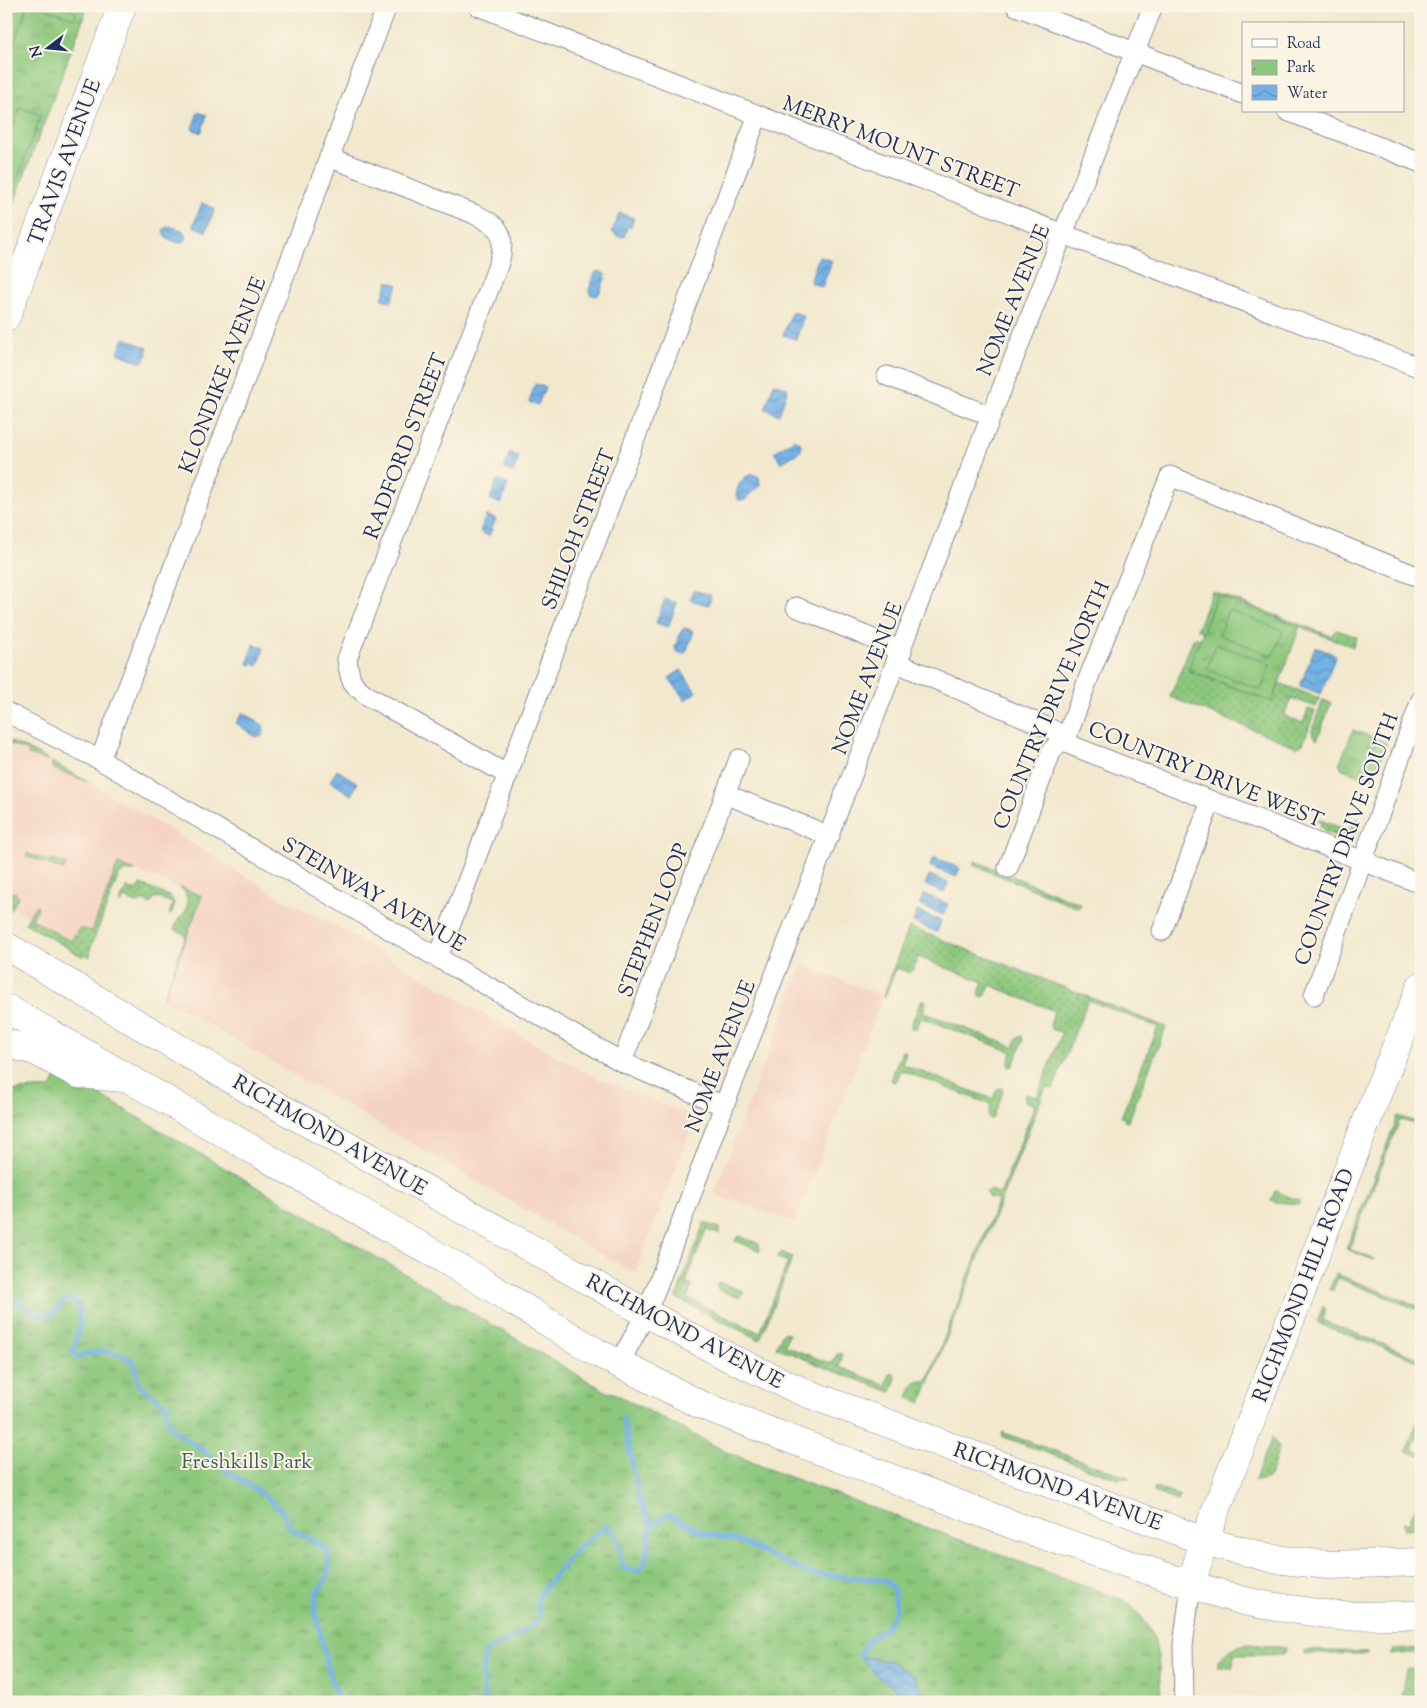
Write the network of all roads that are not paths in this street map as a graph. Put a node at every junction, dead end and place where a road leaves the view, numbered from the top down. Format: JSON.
{"nodes":[{"id":1,"x":122,"y":6,"type":"edge"},
{"id":2,"x":387,"y":6,"type":"edge"},
{"id":3,"x":478,"y":6,"type":"edge"},
{"id":4,"x":1016,"y":6,"type":"edge"},
{"id":5,"x":1153,"y":6,"type":"edge"},
{"id":6,"x":1135,"y":52,"type":"junction"},
{"id":7,"x":1242,"y":94,"type":"edge"},
{"id":8,"x":1290,"y":112,"type":"edge"},
{"id":9,"x":758,"y":115,"type":"junction"},
{"id":10,"x":329,"y":157,"type":"junction"},
{"id":11,"x":1421,"y":163,"type":"edge"},
{"id":12,"x":1063,"y":234,"type":"junction"},
{"id":13,"x":12,"y":287,"type":"edge"},
{"id":14,"x":6,"y":317,"type":"edge"},
{"id":15,"x":1421,"y":368,"type":"edge"},
{"id":16,"x":887,"y":376,"type":"dead end"},
{"id":17,"x":991,"y":416,"type":"junction"},
{"id":18,"x":1421,"y":578,"type":"edge"},
{"id":19,"x":796,"y":607,"type":"dead end"},
{"id":20,"x":899,"y":657,"type":"junction"},
{"id":21,"x":1421,"y":700,"type":"edge"},
{"id":22,"x":6,"y":712,"type":"edge"},
{"id":23,"x":1064,"y":737,"type":"junction"},
{"id":24,"x":739,"y":759,"type":"dead end"},
{"id":25,"x":100,"y":760,"type":"junction"},
{"id":26,"x":508,"y":775,"type":"junction"},
{"id":27,"x":725,"y":794,"type":"junction"},
{"id":28,"x":1211,"y":801,"type":"junction"},
{"id":29,"x":830,"y":836,"type":"junction"},
{"id":30,"x":1362,"y":860,"type":"junction"},
{"id":31,"x":1008,"y":868,"type":"dead end"},
{"id":32,"x":1421,"y":884,"type":"edge"},
{"id":33,"x":1162,"y":931,"type":"dead end"},
{"id":34,"x":6,"y":946,"type":"edge"},
{"id":35,"x":438,"y":958,"type":"junction"},
{"id":36,"x":1421,"y":986,"type":"edge"},
{"id":37,"x":1314,"y":994,"type":"dead end"},
{"id":38,"x":6,"y":1008,"type":"edge"},
{"id":39,"x":6,"y":1043,"type":"edge"},
{"id":40,"x":622,"y":1062,"type":"junction"},
{"id":41,"x":131,"y":1078,"type":"junction"},
{"id":42,"x":724,"y":1106,"type":"junction"},
{"id":43,"x":646,"y":1314,"type":"junction"},
{"id":44,"x":618,"y":1364,"type":"junction"},
{"id":45,"x":1204,"y":1541,"type":"junction"},
{"id":46,"x":1421,"y":1562,"type":"edge"},
{"id":47,"x":1191,"y":1585,"type":"junction"},
{"id":48,"x":1421,"y":1615,"type":"edge"},
{"id":49,"x":1184,"y":1702,"type":"edge"}],
"edges":[{"from":1,"to":13,"type":"main road","name":"TRAVIS AVENUE"},
{"from":2,"to":10,"type":"street","name":"KLONDIKE AVENUE"},
{"from":3,"to":9,"type":"street","name":"MERRY MOUNT STREET"},
{"from":4,"to":6,"type":"street"},
{"from":5,"to":6,"type":"street","name":"NOME AVENUE"},
{"from":6,"to":7,"type":"street"},
{"from":6,"to":12,"type":"street","name":"NOME AVENUE"},
{"from":8,"to":11,"type":"street"},
{"from":9,"to":12,"type":"street","name":"MERRY MOUNT STREET"},
{"from":9,"to":26,"type":"street","name":"SHILOH STREET"},
{"from":10,"to":25,"type":"street","name":"KLONDIKE AVENUE"},
{"from":10,"to":26,"type":"street","name":"RADFORD STREET"},
{"from":12,"to":15,"type":"street","name":"MERRY MOUNT STREET"},
{"from":12,"to":17,"type":"street","name":"NOME AVENUE"},
{"from":13,"to":14,"type":"main road","name":"TRAVIS AVENUE"},
{"from":16,"to":17,"type":"street"},
{"from":17,"to":20,"type":"street","name":"NOME AVENUE"},
{"from":18,"to":23,"type":"street","name":"COUNTRY DRIVE NORTH"},
{"from":19,"to":20,"type":"street","name":"COUNTRY DRIVE WEST"},
{"from":20,"to":23,"type":"street","name":"COUNTRY DRIVE WEST"},
{"from":20,"to":29,"type":"street","name":"NOME AVENUE"},
{"from":21,"to":30,"type":"street","name":"COUNTRY DRIVE SOUTH"},
{"from":22,"to":25,"type":"street","name":"STEINWAY AVENUE"},
{"from":23,"to":28,"type":"street","name":"COUNTRY DRIVE WEST"},
{"from":23,"to":31,"type":"street","name":"COUNTRY DRIVE NORTH"},
{"from":24,"to":27,"type":"street","name":"STEPHEN LOOP"},
{"from":25,"to":35,"type":"street","name":"STEINWAY AVENUE"},
{"from":26,"to":35,"type":"street","name":"SHILOH STREET"},
{"from":27,"to":29,"type":"street"},
{"from":27,"to":40,"type":"street","name":"STEPHEN LOOP"},
{"from":28,"to":30,"type":"street","name":"COUNTRY DRIVE WEST"},
{"from":28,"to":33,"type":"street"},
{"from":29,"to":42,"type":"street","name":"NOME AVENUE"},
{"from":30,"to":32,"type":"street","name":"COUNTRY DRIVE WEST"},
{"from":30,"to":37,"type":"street","name":"COUNTRY DRIVE SOUTH"},
{"from":34,"to":43,"type":"main road","name":"RICHMOND AVENUE"},
{"from":35,"to":40,"type":"street","name":"STEINWAY AVENUE"},
{"from":36,"to":45,"type":"main road","name":"RICHMOND HILL ROAD"},
{"from":38,"to":41,"type":"main road"},
{"from":39,"to":41,"type":"main road"},
{"from":40,"to":42,"type":"street","name":"STEINWAY AVENUE"},
{"from":41,"to":44,"type":"main road"},
{"from":42,"to":43,"type":"street","name":"NOME AVENUE"},
{"from":43,"to":44,"type":"street","name":"NOME AVENUE"},
{"from":43,"to":45,"type":"main road","name":"RICHMOND AVENUE"},
{"from":44,"to":47,"type":"main road"},
{"from":45,"to":46,"type":"main road","name":"RICHMOND AVENUE"},
{"from":45,"to":47,"type":"main road","name":"RICHMOND HILL ROAD"},
{"from":47,"to":48,"type":"main road"},
{"from":47,"to":49,"type":"street"}]}
